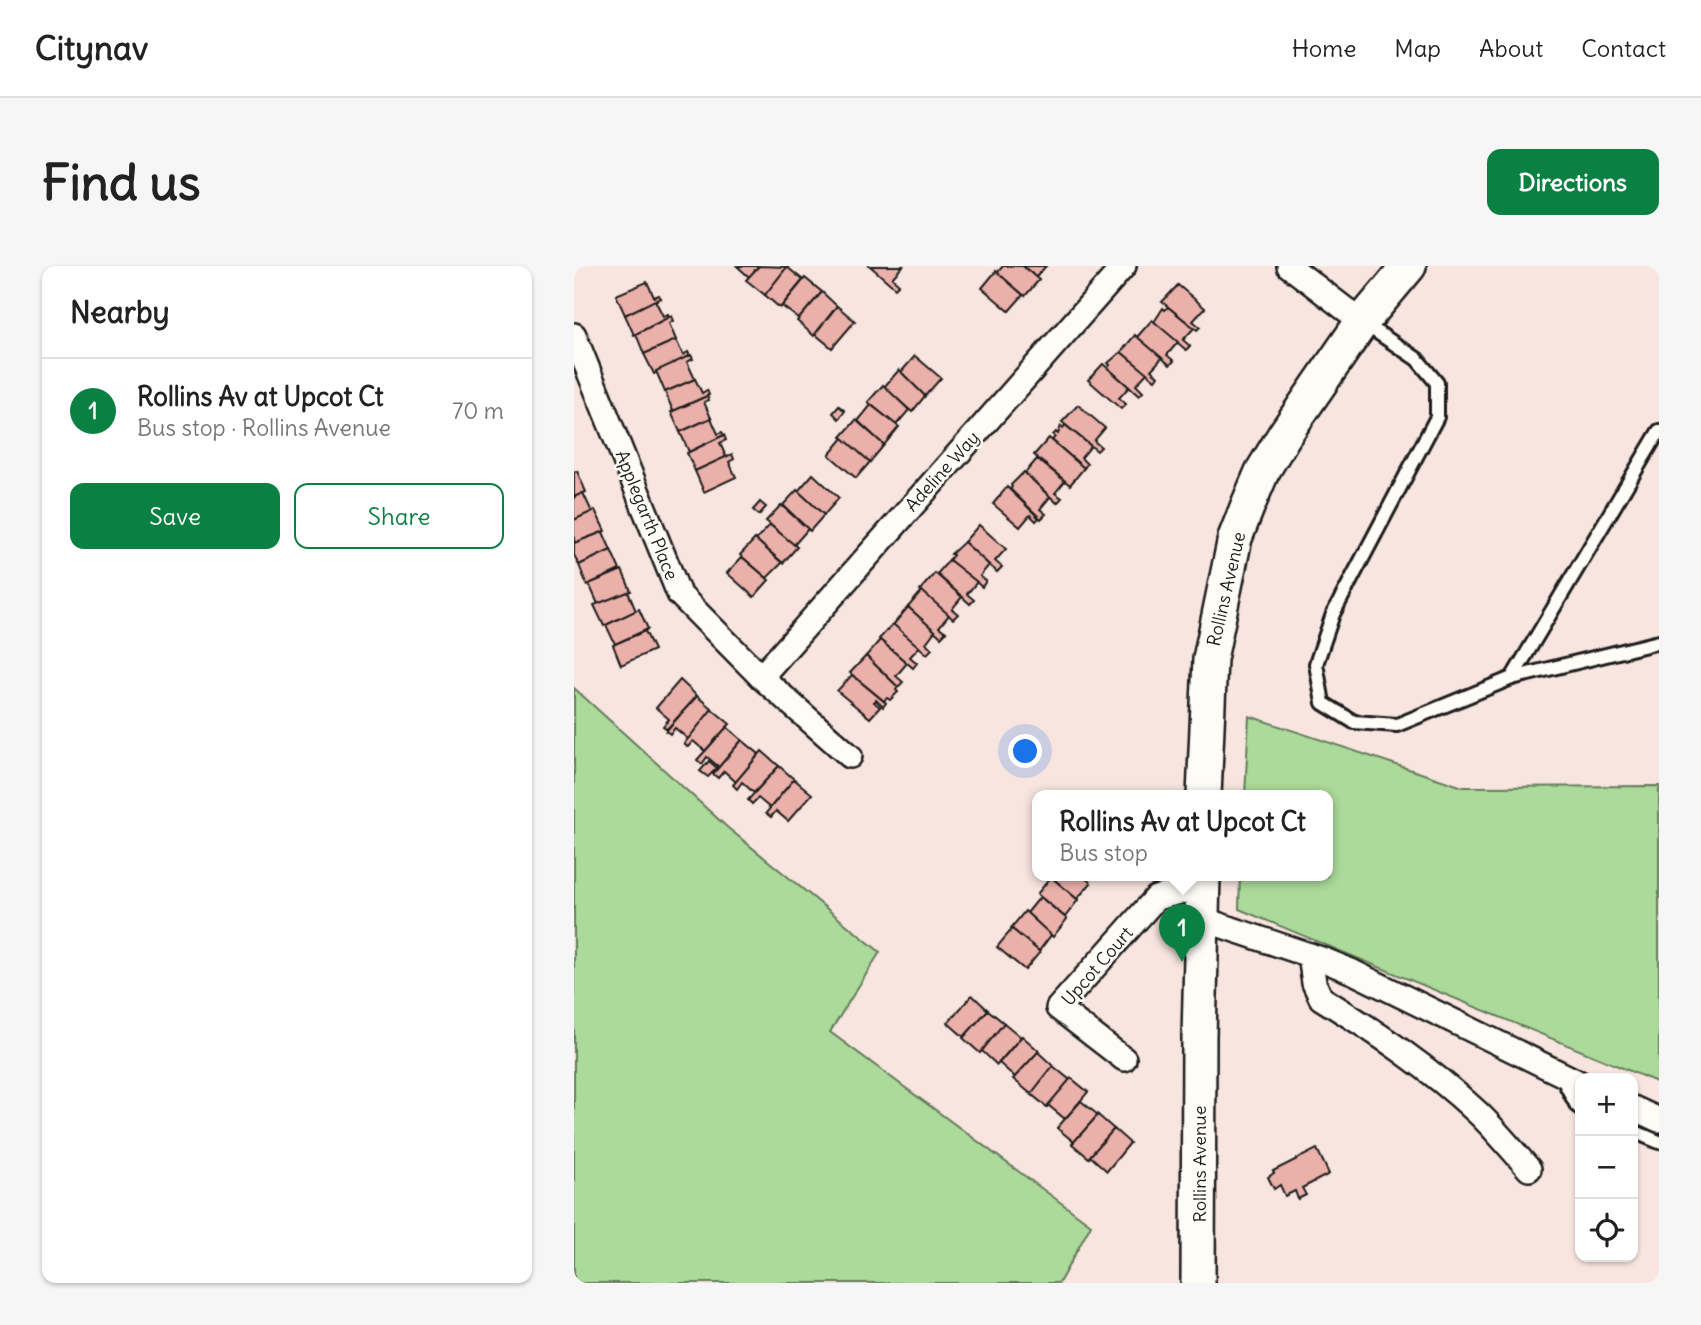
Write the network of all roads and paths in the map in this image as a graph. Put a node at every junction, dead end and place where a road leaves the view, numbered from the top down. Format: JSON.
{"nodes":[{"id":1,"x":1124,"y":266,"type":"edge"},
{"id":2,"x":1289,"y":266,"type":"edge"},
{"id":3,"x":1409,"y":266,"type":"edge"},
{"id":4,"x":1362,"y":322,"type":"junction"},
{"id":5,"x":574,"y":335,"type":"edge"},
{"id":6,"x":1659,"y":431,"type":"edge"},
{"id":7,"x":1659,"y":642,"type":"edge"},
{"id":8,"x":761,"y":677,"type":"junction"},
{"id":9,"x":1511,"y":678,"type":"junction"},
{"id":10,"x":850,"y":756,"type":"dead end"},
{"id":11,"x":1204,"y":790,"type":"edge"},
{"id":12,"x":1203,"y":881,"type":"edge"},
{"id":13,"x":1202,"y":919,"type":"junction"},
{"id":14,"x":1310,"y":955,"type":"junction"},
{"id":15,"x":1124,"y":1059,"type":"dead end"},
{"id":16,"x":1570,"y":1078,"type":"edge"},
{"id":17,"x":1575,"y":1099,"type":"edge"},
{"id":18,"x":1638,"y":1110,"type":"edge"},
{"id":19,"x":1659,"y":1120,"type":"edge"},
{"id":20,"x":1638,"y":1133,"type":"edge"},
{"id":21,"x":1659,"y":1142,"type":"edge"},
{"id":22,"x":1529,"y":1169,"type":"dead end"},
{"id":23,"x":1198,"y":1283,"type":"edge"}],
"edges":[{"from":1,"to":8,"type":"street","name":"Adeline Way"},
{"from":2,"to":4,"type":"street"},
{"from":3,"to":4,"type":"street","name":"Rollins Avenue"},
{"from":4,"to":9,"type":"lane"},
{"from":4,"to":11,"type":"street","name":"Rollins Avenue"},
{"from":5,"to":8,"type":"street","name":"Applegarth Place"},
{"from":6,"to":9,"type":"lane"},
{"from":7,"to":9,"type":"lane"},
{"from":8,"to":10,"type":"street","name":"Applegarth Place"},
{"from":12,"to":13,"type":"street","name":"Rollins Avenue"},
{"from":12,"to":15,"type":"street","name":"Upcot Court"},
{"from":13,"to":14,"type":"street"},
{"from":13,"to":23,"type":"street","name":"Rollins Avenue"},
{"from":14,"to":16,"type":"street"},
{"from":14,"to":22,"type":"street"},
{"from":16,"to":17,"type":"lane"},
{"from":18,"to":19,"type":"street"},
{"from":20,"to":21,"type":"lane"}]}
